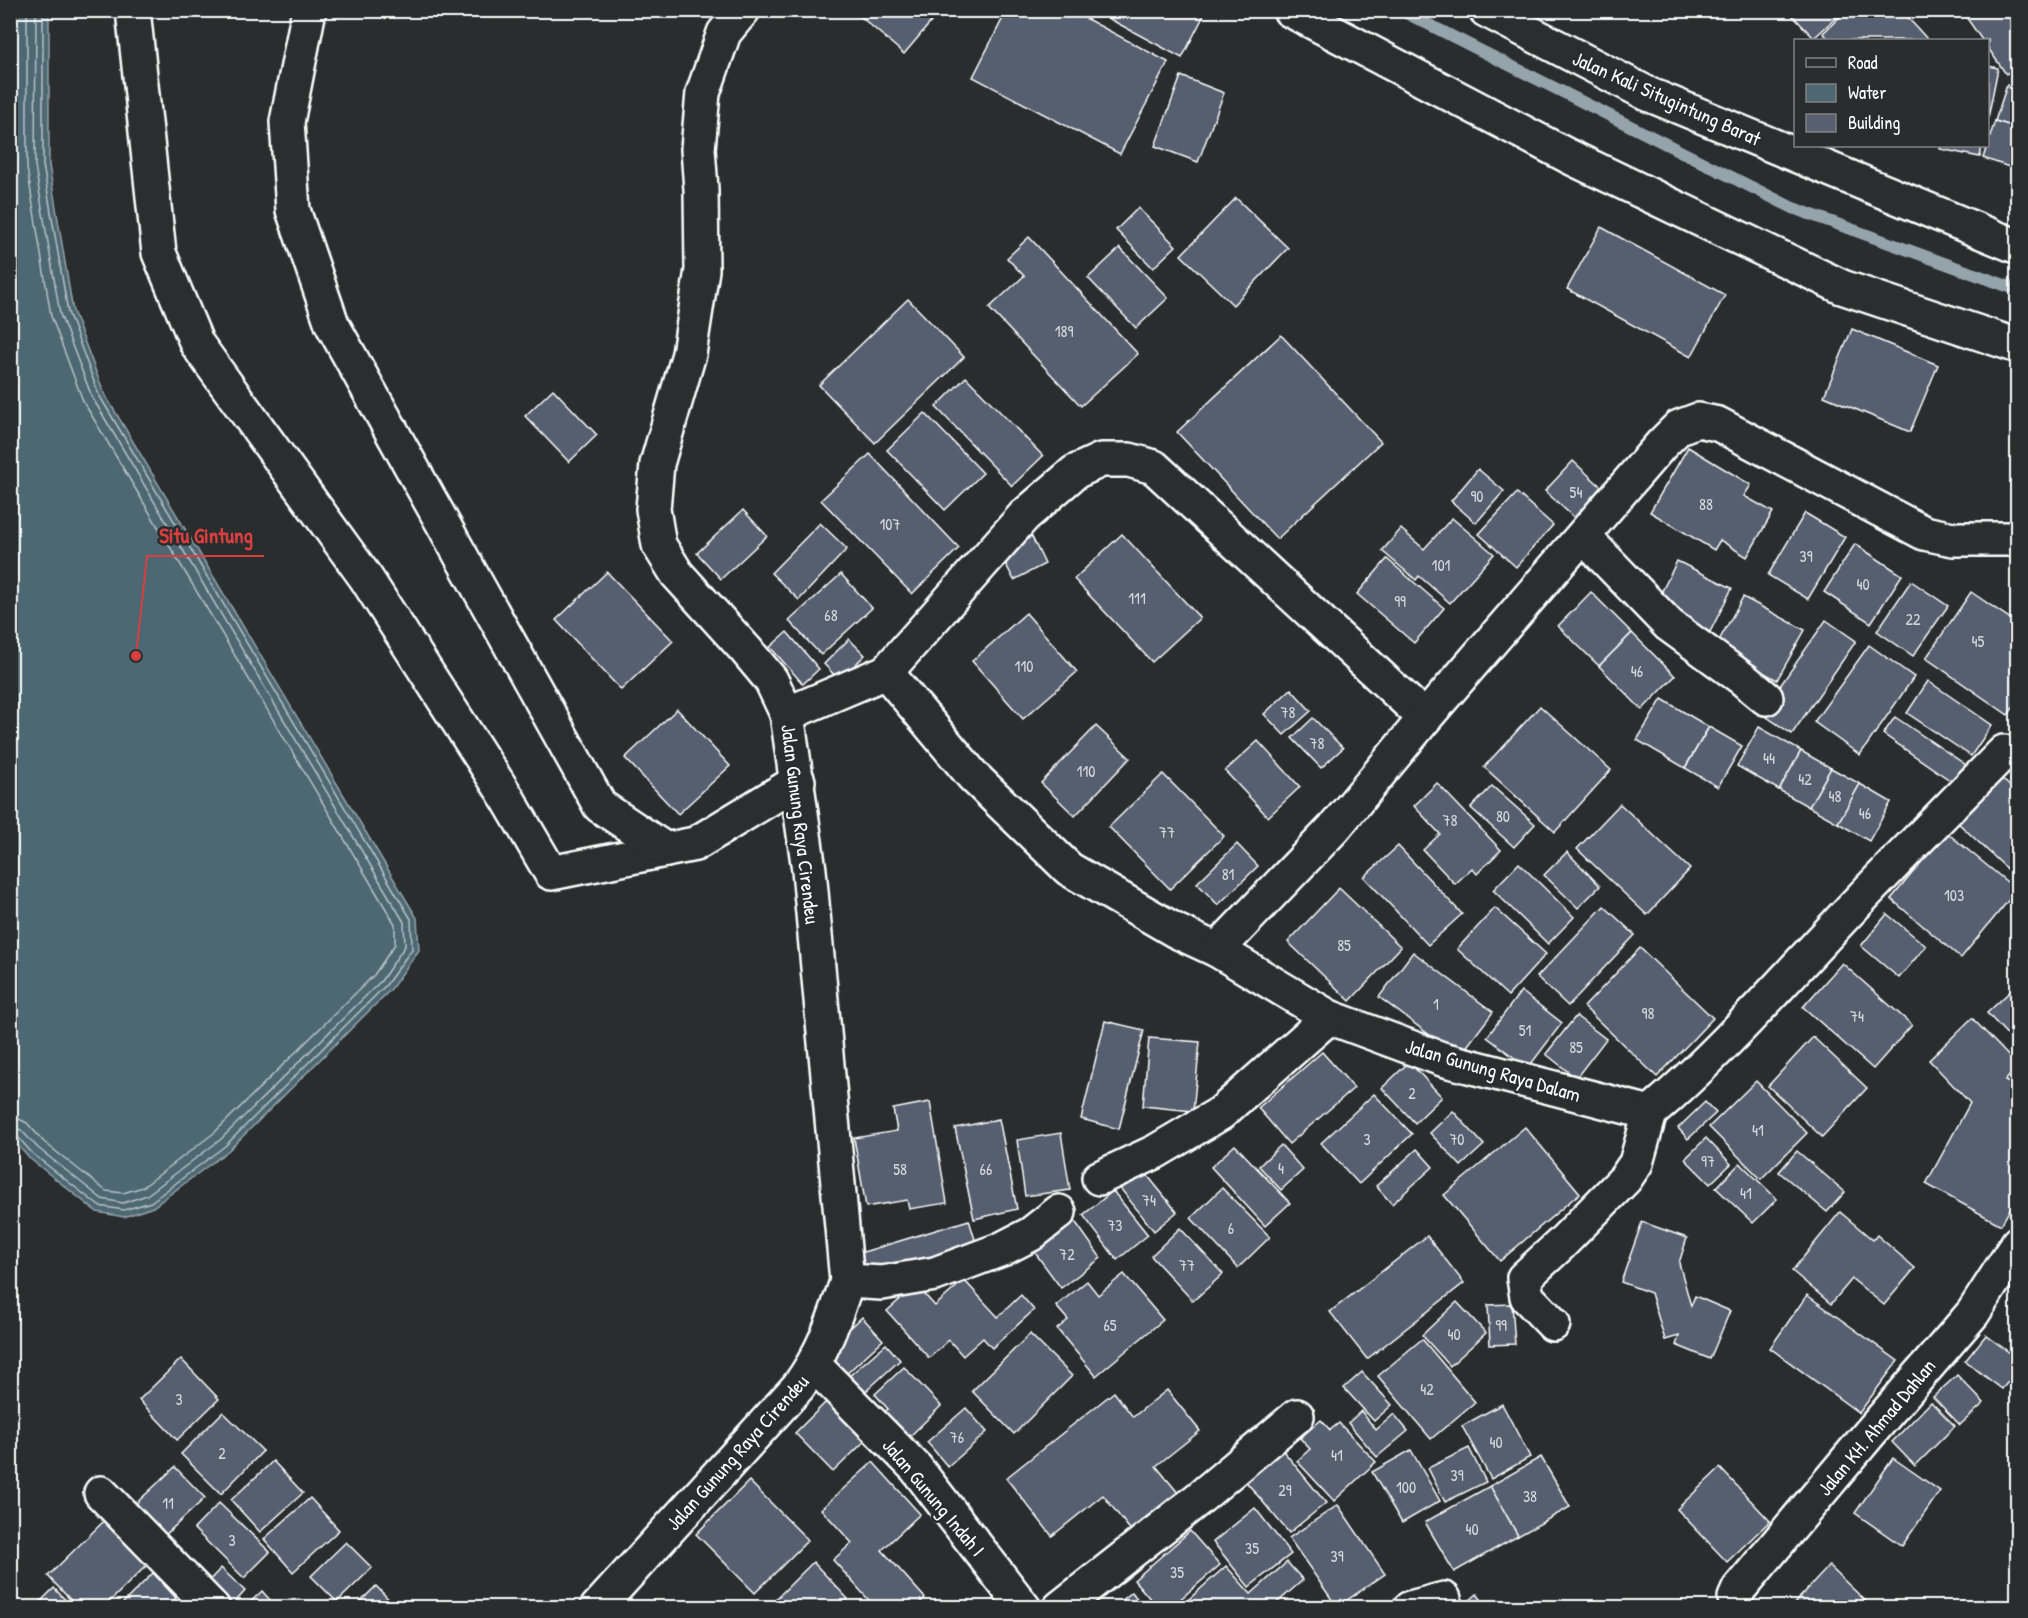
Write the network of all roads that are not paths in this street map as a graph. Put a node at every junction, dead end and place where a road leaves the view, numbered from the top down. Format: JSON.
{"nodes":[{"id":1,"x":133,"y":10,"type":"edge"},
{"id":2,"x":309,"y":10,"type":"edge"},
{"id":3,"x":743,"y":10,"type":"edge"},
{"id":4,"x":1290,"y":10,"type":"edge"},
{"id":5,"x":1486,"y":10,"type":"edge"},
{"id":6,"x":2018,"y":247,"type":"edge"},
{"id":7,"x":2018,"y":346,"type":"edge"},
{"id":8,"x":1583,"y":536,"type":"junction"},
{"id":9,"x":2018,"y":539,"type":"edge"},
{"id":10,"x":886,"y":672,"type":"junction"},
{"id":11,"x":1766,"y":698,"type":"dead end"},
{"id":12,"x":787,"y":714,"type":"junction"},
{"id":13,"x":1425,"y":718,"type":"junction"},
{"id":14,"x":2004,"y":752,"type":"dead end"},
{"id":15,"x":798,"y":781,"type":"junction"},
{"id":16,"x":666,"y":850,"type":"junction"},
{"id":17,"x":1217,"y":950,"type":"junction"},
{"id":18,"x":1329,"y":1017,"type":"junction"},
{"id":19,"x":1650,"y":1113,"type":"junction"},
{"id":20,"x":1099,"y":1178,"type":"dead end"},
{"id":21,"x":1059,"y":1212,"type":"dead end"},
{"id":22,"x":2018,"y":1243,"type":"edge"},
{"id":23,"x":847,"y":1281,"type":"junction"},
{"id":24,"x":1552,"y":1324,"type":"dead end"},
{"id":25,"x":814,"y":1365,"type":"junction"},
{"id":26,"x":1297,"y":1416,"type":"dead end"},
{"id":27,"x":101,"y":1493,"type":"dead end"},
{"id":28,"x":1444,"y":1599,"type":"dead end"},
{"id":29,"x":213,"y":1608,"type":"edge"},
{"id":30,"x":597,"y":1608,"type":"edge"},
{"id":31,"x":1024,"y":1608,"type":"edge"},
{"id":32,"x":1060,"y":1608,"type":"edge"},
{"id":33,"x":1410,"y":1608,"type":"edge"},
{"id":34,"x":1737,"y":1608,"type":"edge"}],
"edges":[{"from":1,"to":16,"type":"street"},
{"from":2,"to":16,"type":"street"},
{"from":3,"to":12,"type":"street","name":"Jalan Gunung Raya Cirendeu"},
{"from":4,"to":7,"type":"street"},
{"from":5,"to":6,"type":"street","name":"Jalan Kali Situgintung Barat"},
{"from":8,"to":9,"type":"street"},
{"from":8,"to":11,"type":"street"},
{"from":8,"to":13,"type":"street"},
{"from":10,"to":12,"type":"street"},
{"from":10,"to":13,"type":"street"},
{"from":10,"to":17,"type":"street","name":"Jalan Gunung Raya Dalam"},
{"from":12,"to":15,"type":"street","name":"Jalan Gunung Raya Cirendeu"},
{"from":13,"to":17,"type":"street"},
{"from":14,"to":19,"type":"street"},
{"from":15,"to":16,"type":"street"},
{"from":15,"to":23,"type":"street","name":"Jalan Gunung Raya Cirendeu"},
{"from":17,"to":18,"type":"street","name":"Jalan Gunung Raya Dalam"},
{"from":18,"to":19,"type":"street","name":"Jalan Gunung Raya Dalam"},
{"from":18,"to":20,"type":"street"},
{"from":19,"to":24,"type":"street"},
{"from":21,"to":23,"type":"street"},
{"from":22,"to":34,"type":"street","name":"Jalan KH. Ahmad Dahlan"},
{"from":23,"to":25,"type":"street","name":"Jalan Gunung Raya Cirendeu"},
{"from":25,"to":30,"type":"street","name":"Jalan Gunung Raya Cirendeu"},
{"from":25,"to":31,"type":"street","name":"Jalan Gunung Indah I"},
{"from":26,"to":32,"type":"street"},
{"from":27,"to":29,"type":"street"},
{"from":28,"to":33,"type":"street"}]}
